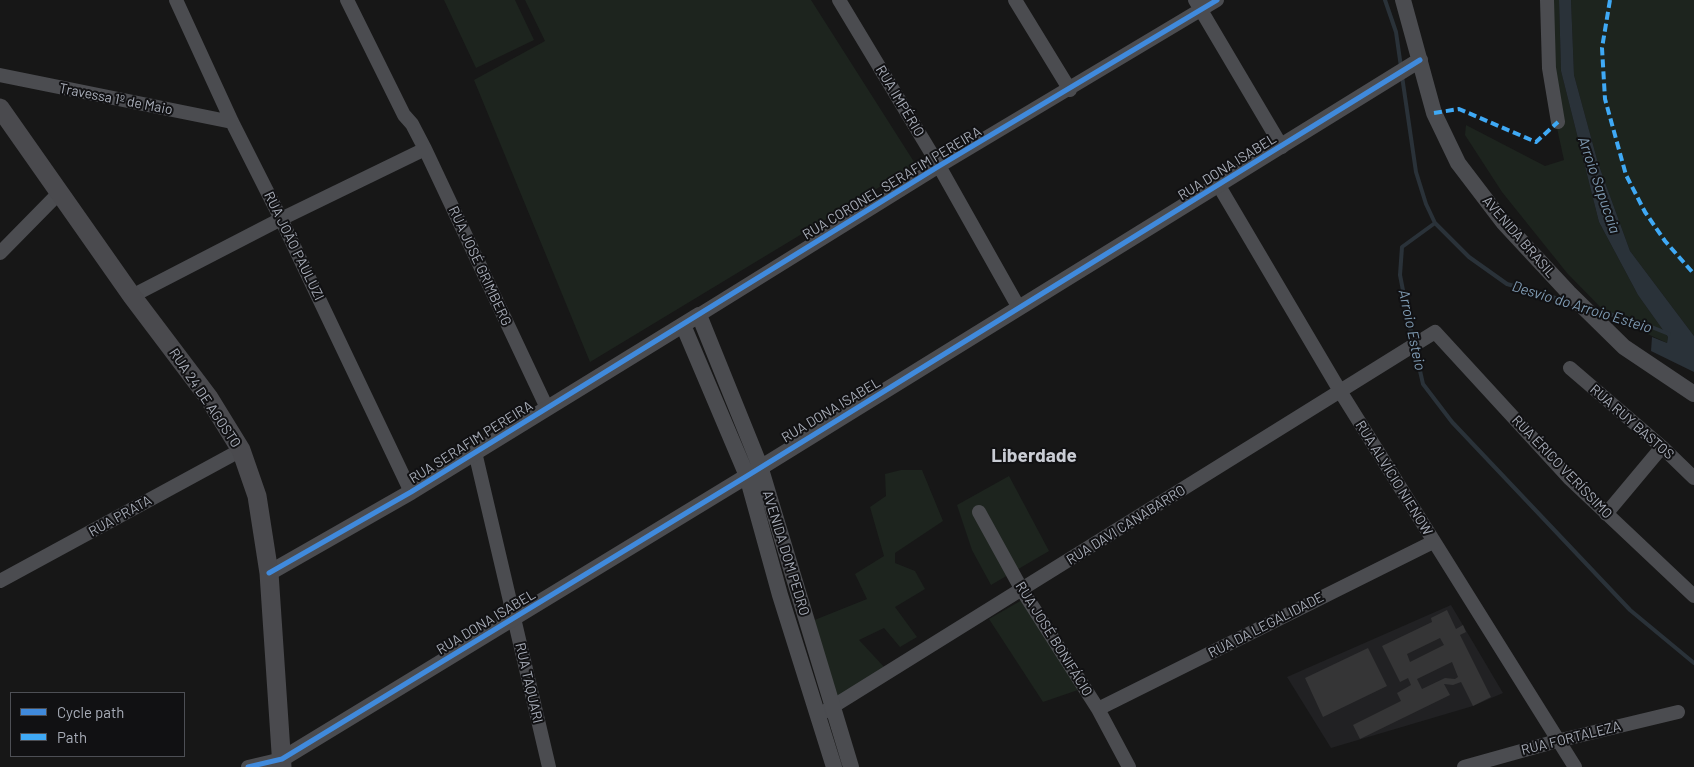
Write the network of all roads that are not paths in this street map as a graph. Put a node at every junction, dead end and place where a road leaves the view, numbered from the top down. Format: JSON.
{"nodes":[{"id":1,"x":176,"y":0,"type":"edge"},
{"id":2,"x":347,"y":0,"type":"edge"},
{"id":3,"x":357,"y":0,"type":"edge"},
{"id":4,"x":838,"y":0,"type":"edge"},
{"id":5,"x":1015,"y":0,"type":"edge"},
{"id":6,"x":1217,"y":0,"type":"edge"},
{"id":7,"x":1403,"y":0,"type":"edge"},
{"id":8,"x":1547,"y":0,"type":"edge"},
{"id":9,"x":1198,"y":5,"type":"edge"},
{"id":10,"x":1414,"y":64,"type":"junction"},
{"id":11,"x":0,"y":75,"type":"edge"},
{"id":12,"x":1070,"y":90,"type":"junction"},
{"id":13,"x":0,"y":108,"type":"edge"},
{"id":14,"x":232,"y":122,"type":"junction"},
{"id":15,"x":1558,"y":122,"type":"dead end"},
{"id":16,"x":412,"y":124,"type":"junction"},
{"id":17,"x":1282,"y":147,"type":"junction"},
{"id":18,"x":424,"y":150,"type":"junction"},
{"id":19,"x":939,"y":166,"type":"junction"},
{"id":20,"x":1219,"y":186,"type":"junction"},
{"id":21,"x":59,"y":193,"type":"junction"},
{"id":22,"x":281,"y":219,"type":"junction"},
{"id":23,"x":0,"y":253,"type":"edge"},
{"id":24,"x":132,"y":296,"type":"junction"},
{"id":25,"x":1019,"y":308,"type":"junction"},
{"id":26,"x":700,"y":315,"type":"junction"},
{"id":27,"x":683,"y":325,"type":"junction"},
{"id":28,"x":1435,"y":332,"type":"joint"},
{"id":29,"x":1570,"y":368,"type":"dead end"},
{"id":30,"x":1340,"y":391,"type":"junction"},
{"id":31,"x":1694,"y":394,"type":"edge"},
{"id":32,"x":547,"y":408,"type":"junction"},
{"id":33,"x":1662,"y":447,"type":"junction"},
{"id":34,"x":241,"y":450,"type":"junction"},
{"id":35,"x":475,"y":452,"type":"junction"},
{"id":36,"x":760,"y":466,"type":"junction"},
{"id":37,"x":747,"y":476,"type":"junction"},
{"id":38,"x":1694,"y":478,"type":"edge"},
{"id":39,"x":411,"y":492,"type":"junction"},
{"id":40,"x":979,"y":512,"type":"dead end"},
{"id":41,"x":1606,"y":514,"type":"junction"},
{"id":42,"x":778,"y":529,"type":"junction"},
{"id":43,"x":762,"y":534,"type":"junction"},
{"id":44,"x":1433,"y":542,"type":"junction"},
{"id":45,"x":269,"y":573,"type":"junction"},
{"id":46,"x":0,"y":581,"type":"edge"},
{"id":47,"x":796,"y":589,"type":"junction"},
{"id":48,"x":1022,"y":590,"type":"junction"},
{"id":49,"x":780,"y":595,"type":"junction"},
{"id":50,"x":1694,"y":596,"type":"edge"},
{"id":51,"x":514,"y":618,"type":"junction"},
{"id":52,"x":816,"y":651,"type":"junction"},
{"id":53,"x":799,"y":656,"type":"junction"},
{"id":54,"x":833,"y":707,"type":"junction"},
{"id":55,"x":1098,"y":709,"type":"junction"},
{"id":56,"x":1678,"y":712,"type":"dead end"},
{"id":57,"x":817,"y":716,"type":"junction"},
{"id":58,"x":1557,"y":741,"type":"junction"},
{"id":59,"x":849,"y":761,"type":"edge"},
{"id":60,"x":282,"y":763,"type":"edge"},
{"id":61,"x":833,"y":764,"type":"edge"},
{"id":62,"x":248,"y":767,"type":"edge"},
{"id":63,"x":548,"y":767,"type":"edge"},
{"id":64,"x":1129,"y":767,"type":"edge"},
{"id":65,"x":1464,"y":767,"type":"edge"},
{"id":66,"x":1575,"y":767,"type":"edge"}],
"edges":[{"from":1,"to":14,"type":"street","name":"RUA JOÃO PAULUZI"},
{"from":2,"to":16,"type":"street","name":"RUA JOSÉ GRIMBERG"},
{"from":3,"to":16,"type":"street","name":"RUA JOSÉ GRIMBERG"},
{"from":4,"to":19,"type":"street","name":"RUA IMPÉRIO"},
{"from":5,"to":12,"type":"street"},
{"from":6,"to":9,"type":"street","name":"RUA CORONEL SERAFIM PEREIRA"},
{"from":7,"to":10,"type":"street"},
{"from":8,"to":15,"type":"street"},
{"from":9,"to":12,"type":"street","name":"RUA CORONEL SERAFIM PEREIRA"},
{"from":9,"to":17,"type":"street"},
{"from":10,"to":17,"type":"street","name":"RUA DONA ISABEL"},
{"from":10,"to":31,"type":"street","name":"AVENIDA BRASIL"},
{"from":11,"to":14,"type":"street","name":"Travessa 1º de Maio"},
{"from":12,"to":19,"type":"street","name":"RUA CORONEL SERAFIM PEREIRA"},
{"from":13,"to":21,"type":"main road","name":"RUA 24 DE AGOSTO"},
{"from":14,"to":22,"type":"street","name":"RUA JOÃO PAULUZI"},
{"from":16,"to":18,"type":"street","name":"RUA JOSÉ GRIMBERG"},
{"from":17,"to":20,"type":"street","name":"RUA DONA ISABEL"},
{"from":18,"to":22,"type":"street"},
{"from":18,"to":32,"type":"street","name":"RUA JOSÉ GRIMBERG"},
{"from":19,"to":25,"type":"street","name":"RUA IMPÉRIO"},
{"from":19,"to":26,"type":"street","name":"RUA CORONEL SERAFIM PEREIRA"},
{"from":20,"to":25,"type":"street","name":"RUA DONA ISABEL"},
{"from":20,"to":30,"type":"street","name":"RUA ALVÍCIO NIENOW"},
{"from":21,"to":23,"type":"street"},
{"from":21,"to":24,"type":"main road","name":"RUA 24 DE AGOSTO"},
{"from":22,"to":24,"type":"street"},
{"from":22,"to":39,"type":"street","name":"RUA JOÃO PAULUZI"},
{"from":24,"to":34,"type":"main road","name":"RUA 24 DE AGOSTO"},
{"from":25,"to":36,"type":"street","name":"RUA DONA ISABEL"},
{"from":26,"to":27,"type":"street","name":"RUA CORONEL SERAFIM PEREIRA"},
{"from":26,"to":36,"type":"street","name":"AVENIDA DOM PEDRO"},
{"from":27,"to":32,"type":"street","name":"RUA SERAFIM PEREIRA"},
{"from":27,"to":37,"type":"street","name":"AVENIDA DOM PEDRO"},
{"from":28,"to":30,"type":"street","name":"RUA DAVI CANABARRO"},
{"from":28,"to":41,"type":"street","name":"RUA ÉRICO VERÍSSIMO"},
{"from":29,"to":33,"type":"street","name":"RUA RUY BASTOS"},
{"from":30,"to":44,"type":"street","name":"RUA ALVÍCIO NIENOW"},
{"from":30,"to":48,"type":"street","name":"RUA DAVI CANABARRO"},
{"from":32,"to":35,"type":"street","name":"RUA SERAFIM PEREIRA"},
{"from":33,"to":38,"type":"street","name":"RUA RUY BASTOS"},
{"from":33,"to":41,"type":"street"},
{"from":34,"to":45,"type":"main road","name":"RUA 24 DE AGOSTO"},
{"from":34,"to":46,"type":"street","name":"RUA PRATA"},
{"from":35,"to":39,"type":"street","name":"RUA SERAFIM PEREIRA"},
{"from":35,"to":51,"type":"street","name":"RUA TAQUARI"},
{"from":36,"to":37,"type":"street","name":"RUA DONA ISABEL"},
{"from":36,"to":42,"type":"street","name":"AVENIDA DOM PEDRO"},
{"from":37,"to":43,"type":"street","name":"AVENIDA DOM PEDRO"},
{"from":37,"to":51,"type":"street","name":"RUA DONA ISABEL"},
{"from":39,"to":45,"type":"street","name":"RUA SERAFIM PEREIRA"},
{"from":40,"to":48,"type":"street","name":"RUA JOSÉ BONIFÁCIO"},
{"from":41,"to":50,"type":"street","name":"RUA ÉRICO VERÍSSIMO"},
{"from":42,"to":43,"type":"street"},
{"from":42,"to":47,"type":"street","name":"AVENIDA DOM PEDRO"},
{"from":43,"to":49,"type":"street","name":"AVENIDA DOM PEDRO"},
{"from":44,"to":55,"type":"street","name":"RUA DA LEGALIDADE"},
{"from":44,"to":58,"type":"street","name":"RUA ALVÍCIO NIENOW"},
{"from":45,"to":60,"type":"main road","name":"RUA 24 DE AGOSTO"},
{"from":47,"to":49,"type":"street"},
{"from":47,"to":52,"type":"street","name":"AVENIDA DOM PEDRO"},
{"from":48,"to":54,"type":"street","name":"RUA DAVI CANABARRO"},
{"from":48,"to":55,"type":"street","name":"RUA JOSÉ BONIFÁCIO"},
{"from":49,"to":53,"type":"street","name":"AVENIDA DOM PEDRO"},
{"from":51,"to":60,"type":"street","name":"RUA DONA ISABEL"},
{"from":51,"to":63,"type":"street","name":"RUA TAQUARI"},
{"from":52,"to":53,"type":"street"},
{"from":52,"to":54,"type":"street","name":"AVENIDA DOM PEDRO"},
{"from":53,"to":57,"type":"street","name":"AVENIDA DOM PEDRO"},
{"from":54,"to":57,"type":"street","name":"RUA DAVI CANABARRO"},
{"from":54,"to":59,"type":"street","name":"AVENIDA DOM PEDRO"},
{"from":55,"to":64,"type":"street","name":"RUA JOSÉ BONIFÁCIO"},
{"from":56,"to":58,"type":"street","name":"RUA FORTALEZA"},
{"from":57,"to":61,"type":"street","name":"AVENIDA DOM PEDRO"},
{"from":58,"to":65,"type":"street","name":"RUA FORTALEZA"},
{"from":58,"to":66,"type":"street","name":"RUA ALVÍCIO NIENOW"},
{"from":59,"to":61,"type":"street"},
{"from":60,"to":62,"type":"street","name":"RUA DONA ISABEL"}]}
